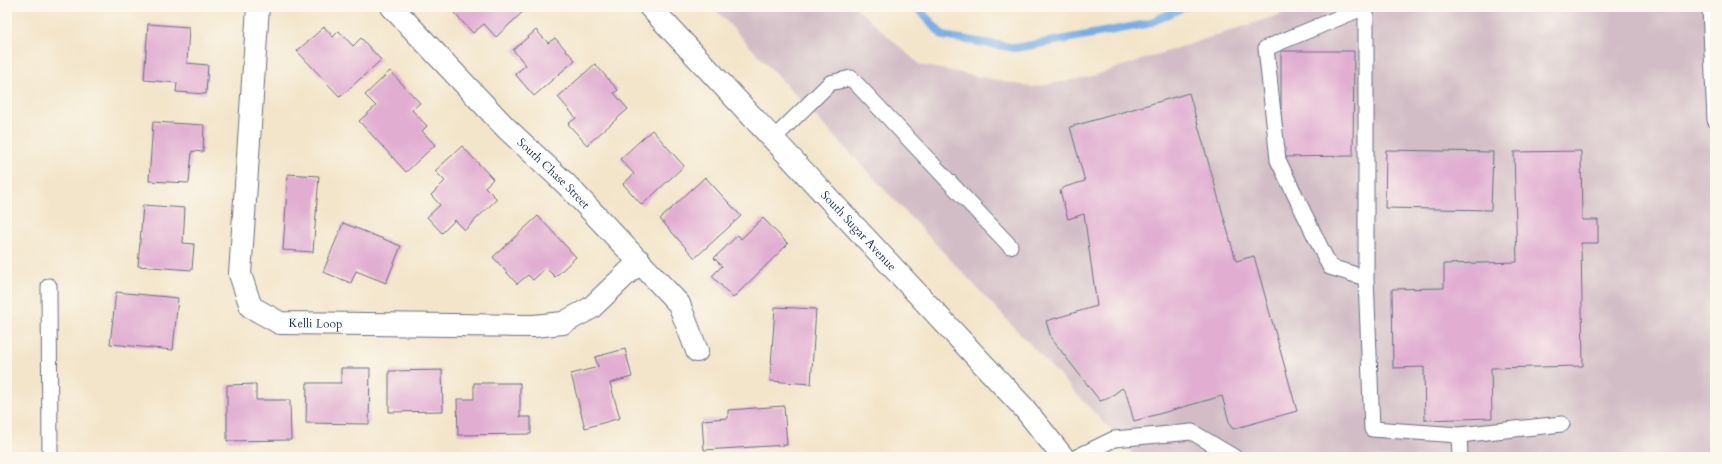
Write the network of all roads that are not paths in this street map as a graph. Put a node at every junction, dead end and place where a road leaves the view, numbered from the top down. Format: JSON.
{"nodes":[{"id":1,"x":258,"y":7,"type":"edge"},
{"id":2,"x":392,"y":7,"type":"edge"},
{"id":3,"x":650,"y":7,"type":"edge"},
{"id":4,"x":1366,"y":7,"type":"edge"},
{"id":5,"x":1710,"y":7,"type":"edge"},
{"id":6,"x":1715,"y":120,"type":"edge"},
{"id":7,"x":773,"y":139,"type":"junction"},
{"id":8,"x":1010,"y":246,"type":"dead end"},
{"id":9,"x":640,"y":261,"type":"junction"},
{"id":10,"x":1366,"y":278,"type":"junction"},
{"id":11,"x":49,"y":286,"type":"dead end"},
{"id":12,"x":697,"y":351,"type":"dead end"},
{"id":13,"x":1562,"y":424,"type":"dead end"},
{"id":14,"x":1459,"y":435,"type":"junction"},
{"id":15,"x":50,"y":457,"type":"edge"},
{"id":16,"x":1063,"y":457,"type":"edge"},
{"id":17,"x":1077,"y":457,"type":"edge"},
{"id":18,"x":1234,"y":457,"type":"edge"},
{"id":19,"x":1460,"y":457,"type":"edge"}],
"edges":[{"from":1,"to":9,"type":"street","name":"Kelli Loop"},
{"from":2,"to":9,"type":"street","name":"South Chase Street"},
{"from":3,"to":7,"type":"street","name":"South Sugar Avenue"},
{"from":4,"to":10,"type":"lane"},
{"from":4,"to":10,"type":"lane"},
{"from":5,"to":6,"type":"lane"},
{"from":7,"to":8,"type":"lane"},
{"from":7,"to":16,"type":"street","name":"South Sugar Avenue"},
{"from":9,"to":12,"type":"street","name":"South Chase Street"},
{"from":10,"to":14,"type":"lane"},
{"from":11,"to":15,"type":"lane"},
{"from":13,"to":14,"type":"lane"},
{"from":14,"to":19,"type":"lane"},
{"from":17,"to":18,"type":"lane"}]}
